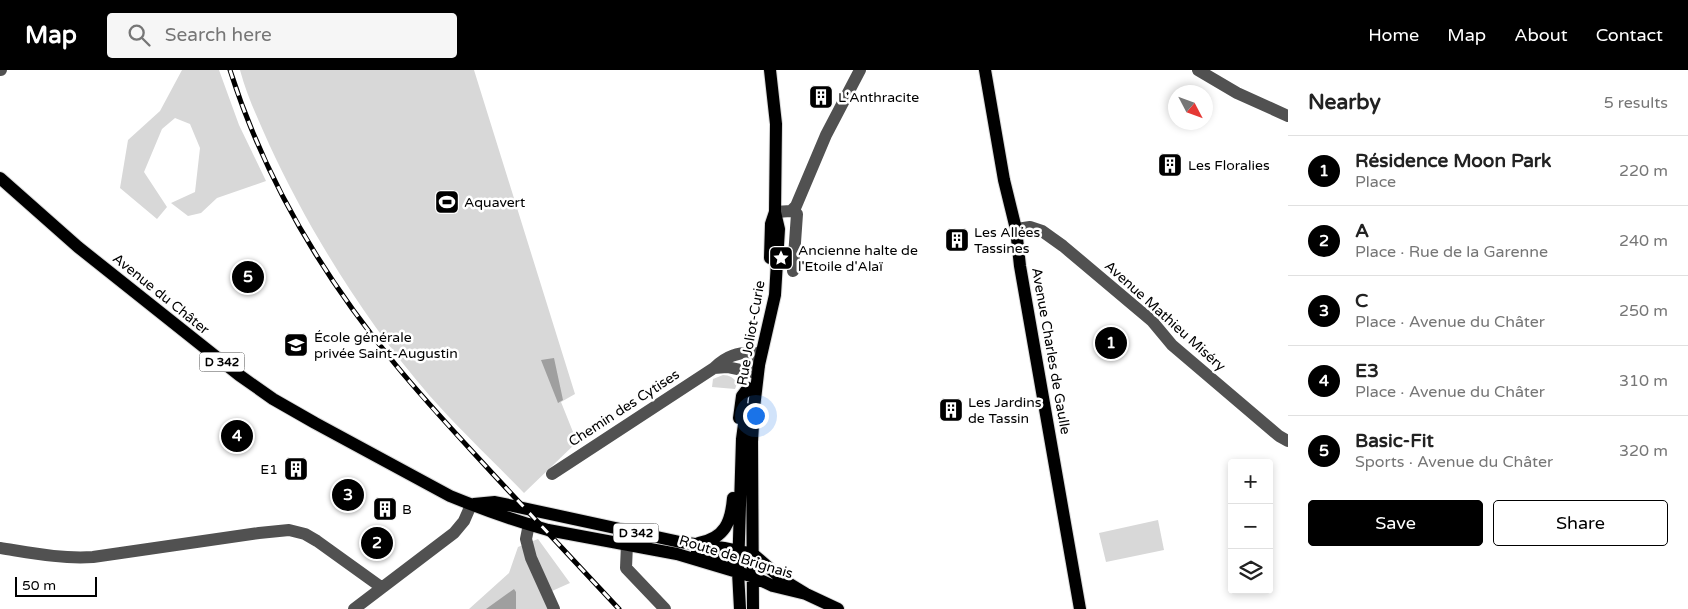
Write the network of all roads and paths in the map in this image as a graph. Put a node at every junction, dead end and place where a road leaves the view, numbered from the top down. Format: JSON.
{"nodes":[{"id":1,"x":770,"y":70,"type":"edge"},
{"id":2,"x":860,"y":70,"type":"edge"},
{"id":3,"x":985,"y":70,"type":"edge"},
{"id":4,"x":1198,"y":70,"type":"edge"},
{"id":5,"x":1288,"y":116,"type":"edge"},
{"id":6,"x":0,"y":178,"type":"edge"},
{"id":7,"x":793,"y":210,"type":"junction"},
{"id":8,"x":775,"y":212,"type":"junction"},
{"id":9,"x":1016,"y":229,"type":"junction"},
{"id":10,"x":794,"y":271,"type":"dead end"},
{"id":11,"x":755,"y":363,"type":"junction"},
{"id":12,"x":714,"y":368,"type":"junction"},
{"id":13,"x":748,"y":388,"type":"junction"},
{"id":14,"x":1288,"y":441,"type":"edge"},
{"id":15,"x":552,"y":474,"type":"dead end"},
{"id":16,"x":471,"y":505,"type":"junction"},
{"id":17,"x":529,"y":524,"type":"junction"},
{"id":18,"x":627,"y":544,"type":"junction"},
{"id":19,"x":694,"y":544,"type":"junction"},
{"id":20,"x":0,"y":548,"type":"edge"},
{"id":21,"x":753,"y":554,"type":"junction"},
{"id":22,"x":738,"y":561,"type":"junction"},
{"id":23,"x":754,"y":577,"type":"junction"},
{"id":24,"x":381,"y":587,"type":"junction"},
{"id":25,"x":806,"y":594,"type":"junction"},
{"id":26,"x":354,"y":609,"type":"edge"},
{"id":27,"x":554,"y":609,"type":"edge"},
{"id":28,"x":665,"y":609,"type":"edge"},
{"id":29,"x":740,"y":609,"type":"edge"},
{"id":30,"x":753,"y":609,"type":"edge"},
{"id":31,"x":838,"y":609,"type":"edge"},
{"id":32,"x":1080,"y":609,"type":"edge"}],
"edges":[{"from":1,"to":8,"type":"main road","name":"Rue Joliot-Curie"},
{"from":2,"to":7,"type":"street"},
{"from":3,"to":9,"type":"main road","name":"Avenue Charles de Gaulle"},
{"from":4,"to":5,"type":"street"},
{"from":6,"to":16,"type":"main road","name":"Avenue du Châter","number":"D 342"},
{"from":7,"to":8,"type":"street"},
{"from":7,"to":10,"type":"street"},
{"from":8,"to":11,"type":"main road","name":"Rue Joliot-Curie"},
{"from":9,"to":14,"type":"street","name":"Avenue Mathieu Miséry"},
{"from":9,"to":32,"type":"main road","name":"Avenue Charles de Gaulle"},
{"from":11,"to":12,"type":"street"},
{"from":11,"to":12,"type":"street","name":"Chemin des Cytises"},
{"from":11,"to":13,"type":"main road","name":"Rue Joliot-Curie"},
{"from":11,"to":21,"type":"main road","name":"Rue Joliot-Curie"},
{"from":12,"to":15,"type":"street","name":"Chemin des Cytises"},
{"from":13,"to":19,"type":"main road","name":"Rue Joliot-Curie"},
{"from":13,"to":22,"type":"main road","name":"Rue Joliot-Curie"},
{"from":16,"to":17,"type":"main road","name":"Route de Brignais","number":"D 342"},
{"from":16,"to":19,"type":"main road","name":"Route de Brignais","number":"D 342"},
{"from":16,"to":24,"type":"street"},
{"from":17,"to":18,"type":"main road","name":"Route de Brignais","number":"D 342"},
{"from":17,"to":27,"type":"street"},
{"from":18,"to":22,"type":"main road","name":"Route de Brignais","number":"D 342"},
{"from":18,"to":28,"type":"street"},
{"from":19,"to":22,"type":"main road","name":"Route de Brignais","number":"D 342"},
{"from":20,"to":24,"type":"street"},
{"from":21,"to":22,"type":"main road","name":"Route de Brignais","number":"D 342"},
{"from":21,"to":23,"type":"main road","name":"Rue Joliot-Curie"},
{"from":21,"to":25,"type":"main road","name":"Route de Brignais","number":"D 342"},
{"from":22,"to":23,"type":"main road","name":"Route de Brignais","number":"D 342"},
{"from":22,"to":29,"type":"main road","name":"Rue Joliot-Curie"},
{"from":23,"to":25,"type":"main road","name":"Route de Brignais","number":"D 342"},
{"from":23,"to":30,"type":"main road","name":"Rue Joliot-Curie"},
{"from":24,"to":26,"type":"street"},
{"from":25,"to":31,"type":"main road","name":"Route de Brignais","number":"D 342"}]}
